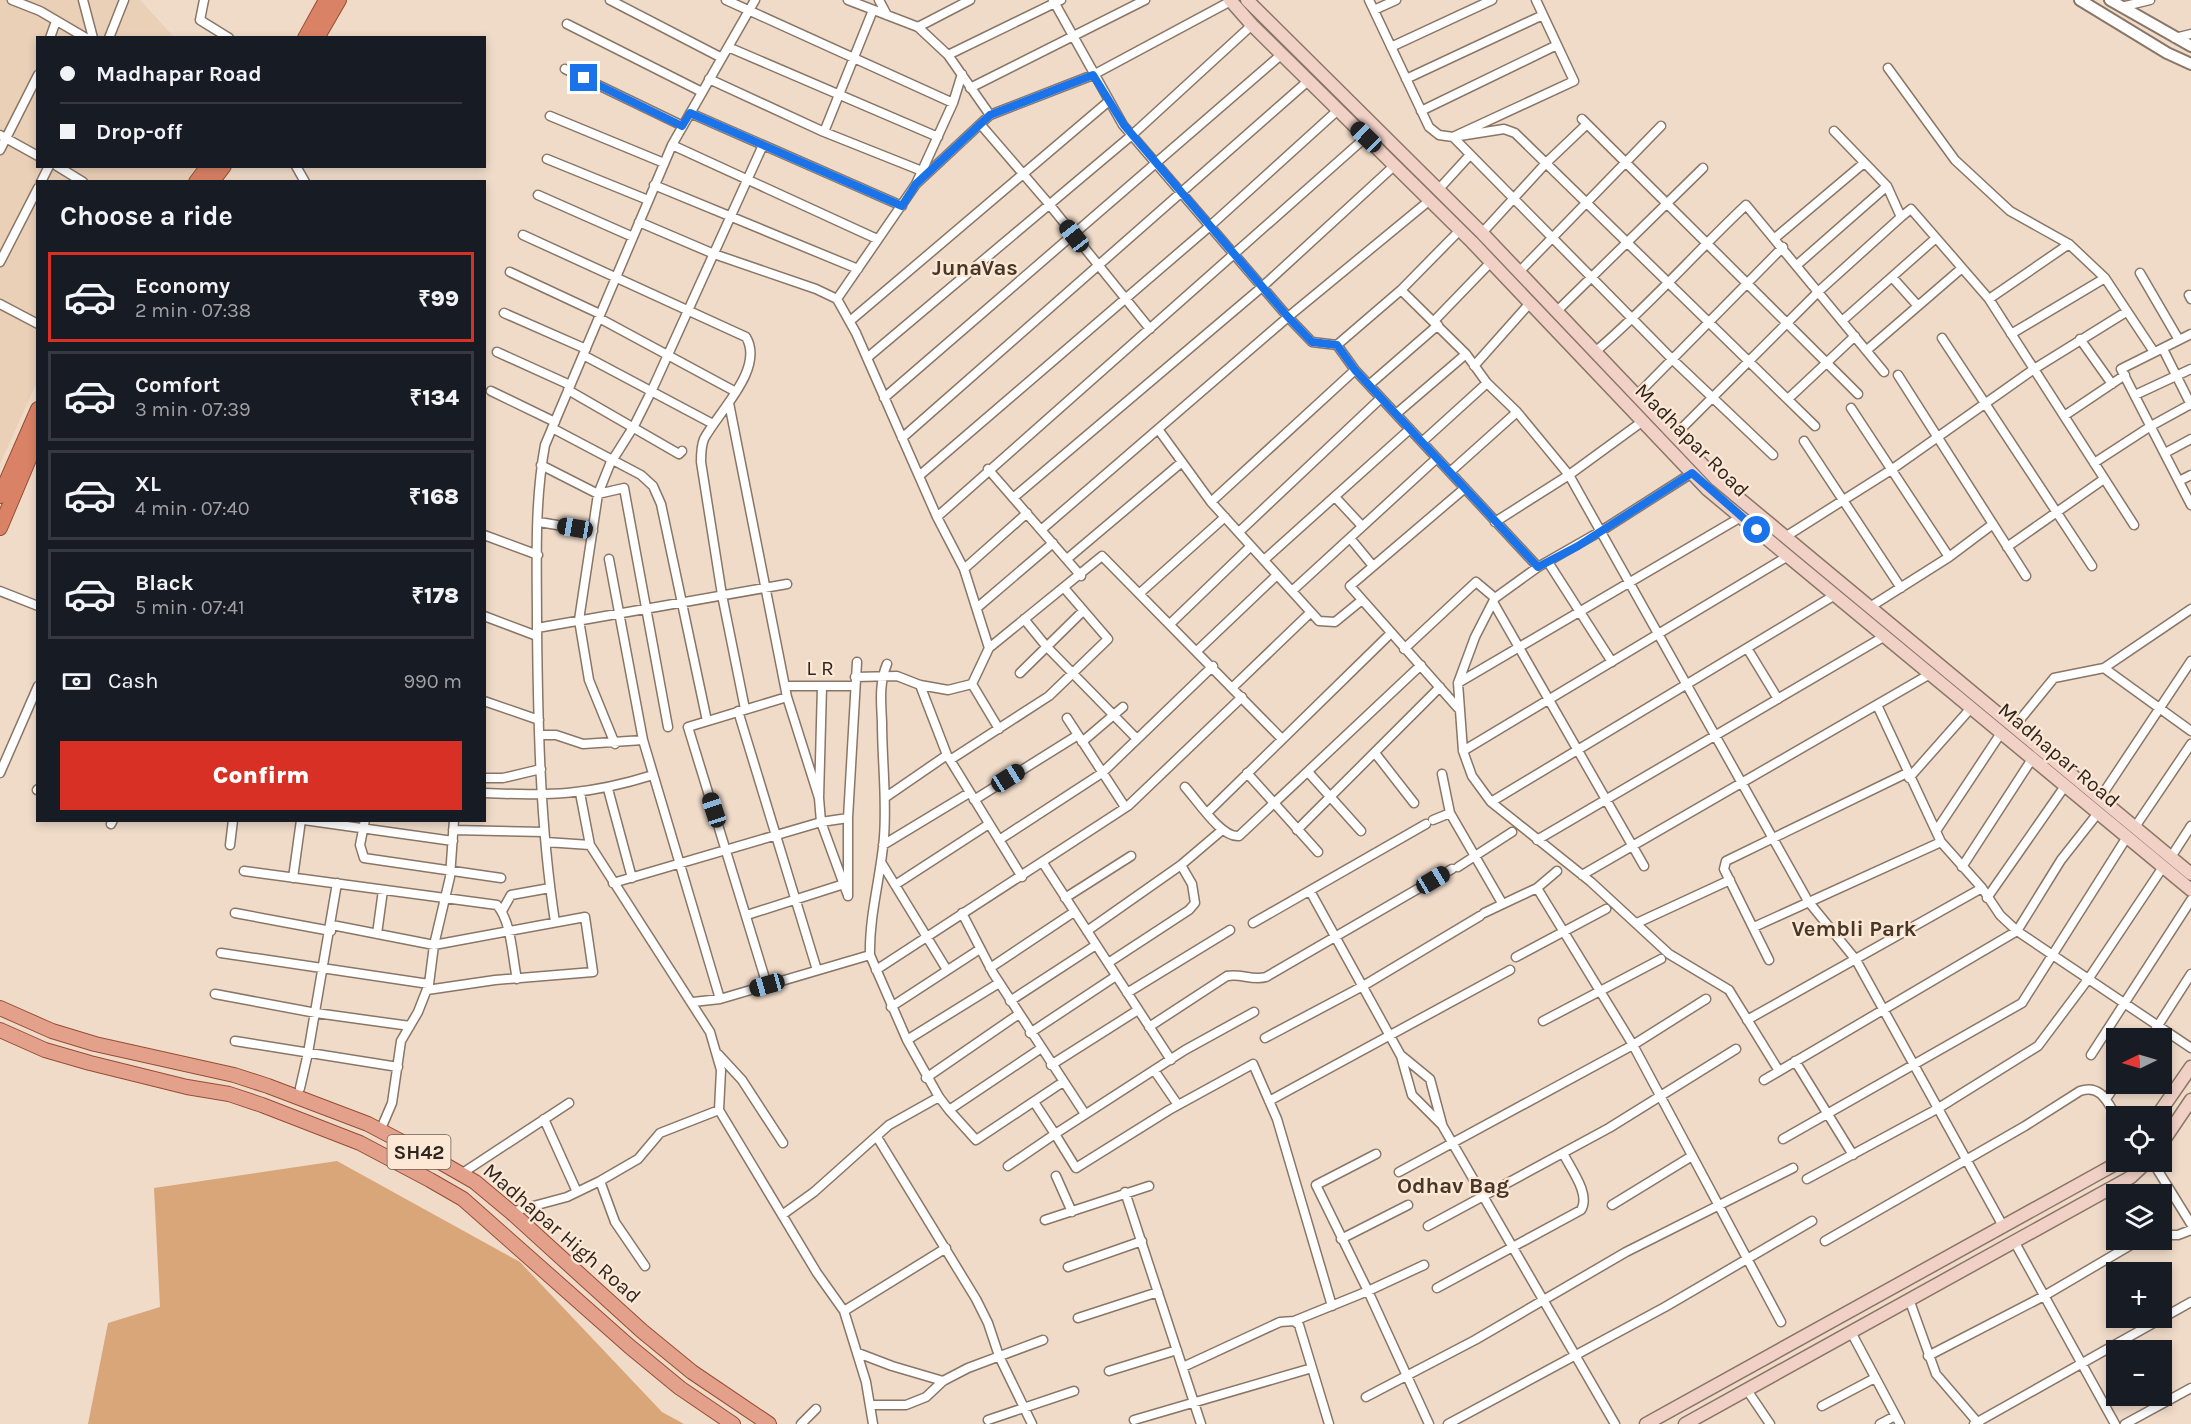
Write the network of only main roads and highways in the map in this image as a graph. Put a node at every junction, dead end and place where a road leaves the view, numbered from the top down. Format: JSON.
{"nodes":[{"id":1,"x":326,"y":0,"type":"edge"},
{"id":2,"x":339,"y":0,"type":"edge"},
{"id":3,"x":1247,"y":0,"type":"edge"},
{"id":4,"x":1231,"y":1,"type":"edge"},
{"id":5,"x":306,"y":36,"type":"edge"},
{"id":6,"x":318,"y":36,"type":"edge"},
{"id":7,"x":206,"y":168,"type":"edge"},
{"id":8,"x":197,"y":180,"type":"edge"},
{"id":9,"x":1434,"y":195,"type":"junction"},
{"id":10,"x":36,"y":414,"type":"edge"},
{"id":11,"x":36,"y":443,"type":"edge"},
{"id":12,"x":0,"y":496,"type":"edge"},
{"id":13,"x":0,"y":528,"type":"edge"},
{"id":14,"x":2191,"y":873,"type":"edge"},
{"id":15,"x":2191,"y":890,"type":"edge"},
{"id":16,"x":0,"y":1008,"type":"edge"},
{"id":17,"x":0,"y":1030,"type":"edge"},
{"id":18,"x":2191,"y":1067,"type":"edge"},
{"id":19,"x":2191,"y":1100,"type":"edge"},
{"id":20,"x":2164,"y":1106,"type":"edge"},
{"id":21,"x":2172,"y":1128,"type":"edge"},
{"id":22,"x":2106,"y":1169,"type":"edge"},
{"id":23,"x":2137,"y":1172,"type":"edge"},
{"id":24,"x":733,"y":1424,"type":"edge"},
{"id":25,"x":770,"y":1424,"type":"edge"},
{"id":26,"x":1646,"y":1424,"type":"edge"},
{"id":27,"x":1685,"y":1424,"type":"edge"}],
"edges":[{"from":1,"to":5,"type":"highway"},
{"from":2,"to":6,"type":"highway"},
{"from":3,"to":9,"type":"main road","name":"Madhapar Road"},
{"from":4,"to":9,"type":"main road","name":"Madhapar Road"},
{"from":7,"to":8,"type":"highway"},
{"from":9,"to":14,"type":"main road","name":"Madhapar Road"},
{"from":9,"to":15,"type":"main road","name":"Madhapar Road"},
{"from":10,"to":12,"type":"highway"},
{"from":11,"to":13,"type":"highway"},
{"from":16,"to":25,"type":"main road","name":"Madhapar High Road","number":"SH42"},
{"from":17,"to":24,"type":"main road","number":"SH42"},
{"from":18,"to":20,"type":"main road"},
{"from":19,"to":21,"type":"main road"},
{"from":22,"to":26,"type":"main road"},
{"from":23,"to":27,"type":"main road"}]}
